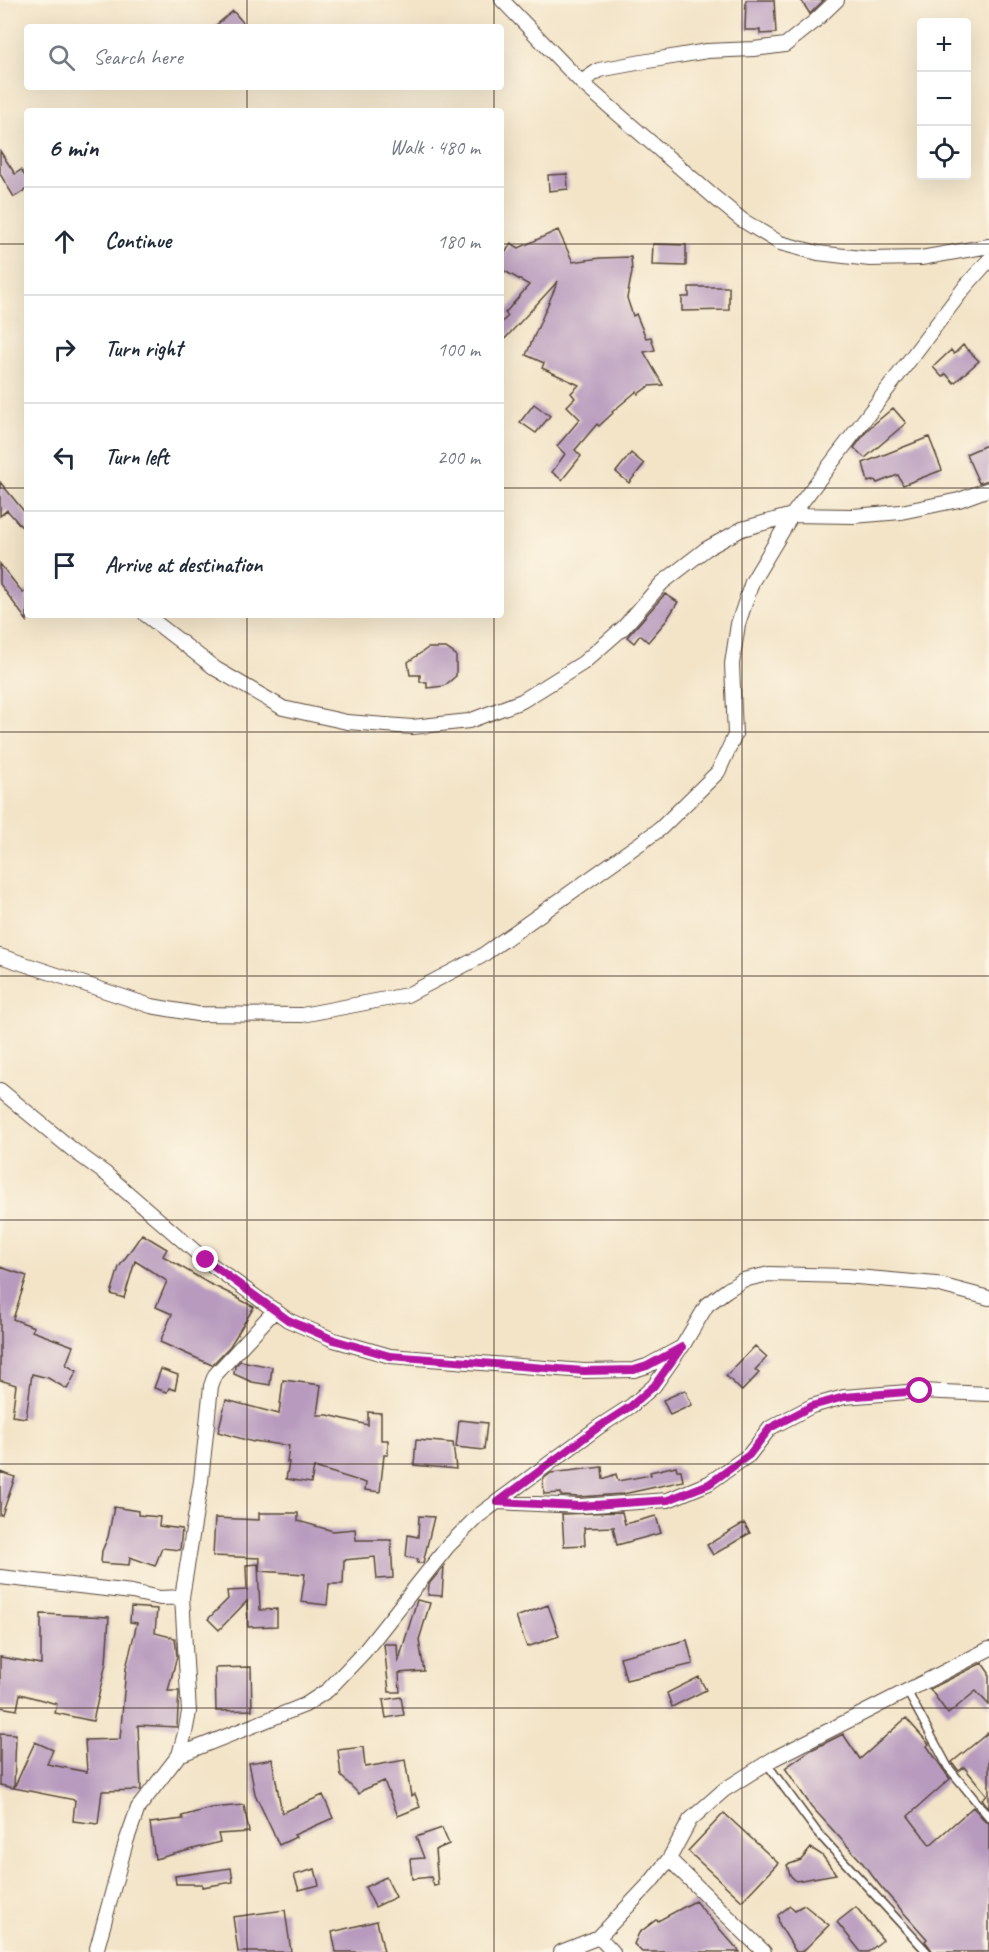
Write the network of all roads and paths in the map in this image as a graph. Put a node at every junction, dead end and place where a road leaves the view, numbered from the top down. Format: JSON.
{"nodes":[{"id":1,"x":501,"y":0,"type":"edge"},
{"id":2,"x":837,"y":0,"type":"edge"},
{"id":3,"x":581,"y":82,"type":"junction"},
{"id":4,"x":989,"y":246,"type":"edge"},
{"id":5,"x":989,"y":260,"type":"edge"},
{"id":6,"x":989,"y":489,"type":"edge"},
{"id":7,"x":792,"y":515,"type":"junction"},
{"id":8,"x":150,"y":618,"type":"edge"},
{"id":9,"x":0,"y":956,"type":"edge"},
{"id":10,"x":0,"y":1090,"type":"edge"},
{"id":11,"x":989,"y":1298,"type":"edge"},
{"id":12,"x":275,"y":1311,"type":"junction"},
{"id":13,"x":682,"y":1347,"type":"junction"},
{"id":14,"x":989,"y":1394,"type":"edge"},
{"id":15,"x":498,"y":1502,"type":"junction"},
{"id":16,"x":0,"y":1577,"type":"edge"},
{"id":17,"x":182,"y":1597,"type":"junction"},
{"id":18,"x":989,"y":1649,"type":"edge"},
{"id":19,"x":907,"y":1691,"type":"junction"},
{"id":20,"x":179,"y":1755,"type":"junction"},
{"id":21,"x":766,"y":1764,"type":"junction"},
{"id":22,"x":989,"y":1817,"type":"edge"},
{"id":23,"x":669,"y":1859,"type":"junction"},
{"id":24,"x":599,"y":1937,"type":"junction"},
{"id":25,"x":96,"y":1952,"type":"edge"},
{"id":26,"x":561,"y":1952,"type":"edge"},
{"id":27,"x":613,"y":1952,"type":"edge"},
{"id":28,"x":764,"y":1952,"type":"edge"},
{"id":29,"x":927,"y":1952,"type":"edge"}],
"edges":[{"from":1,"to":3,"type":"street"},
{"from":2,"to":3,"type":"street"},
{"from":3,"to":4,"type":"street"},
{"from":5,"to":7,"type":"street"},
{"from":6,"to":7,"type":"street"},
{"from":7,"to":8,"type":"street"},
{"from":7,"to":9,"type":"street"},
{"from":10,"to":12,"type":"street"},
{"from":11,"to":13,"type":"street"},
{"from":12,"to":13,"type":"street"},
{"from":12,"to":17,"type":"street"},
{"from":13,"to":15,"type":"street"},
{"from":14,"to":15,"type":"street"},
{"from":15,"to":20,"type":"street"},
{"from":16,"to":17,"type":"street"},
{"from":17,"to":20,"type":"street"},
{"from":18,"to":19,"type":"street"},
{"from":19,"to":21,"type":"street"},
{"from":19,"to":22,"type":"lane"},
{"from":20,"to":25,"type":"street"},
{"from":21,"to":23,"type":"street"},
{"from":21,"to":29,"type":"lane"},
{"from":23,"to":24,"type":"street"},
{"from":23,"to":28,"type":"street"},
{"from":24,"to":26,"type":"street"},
{"from":24,"to":27,"type":"street"}]}
